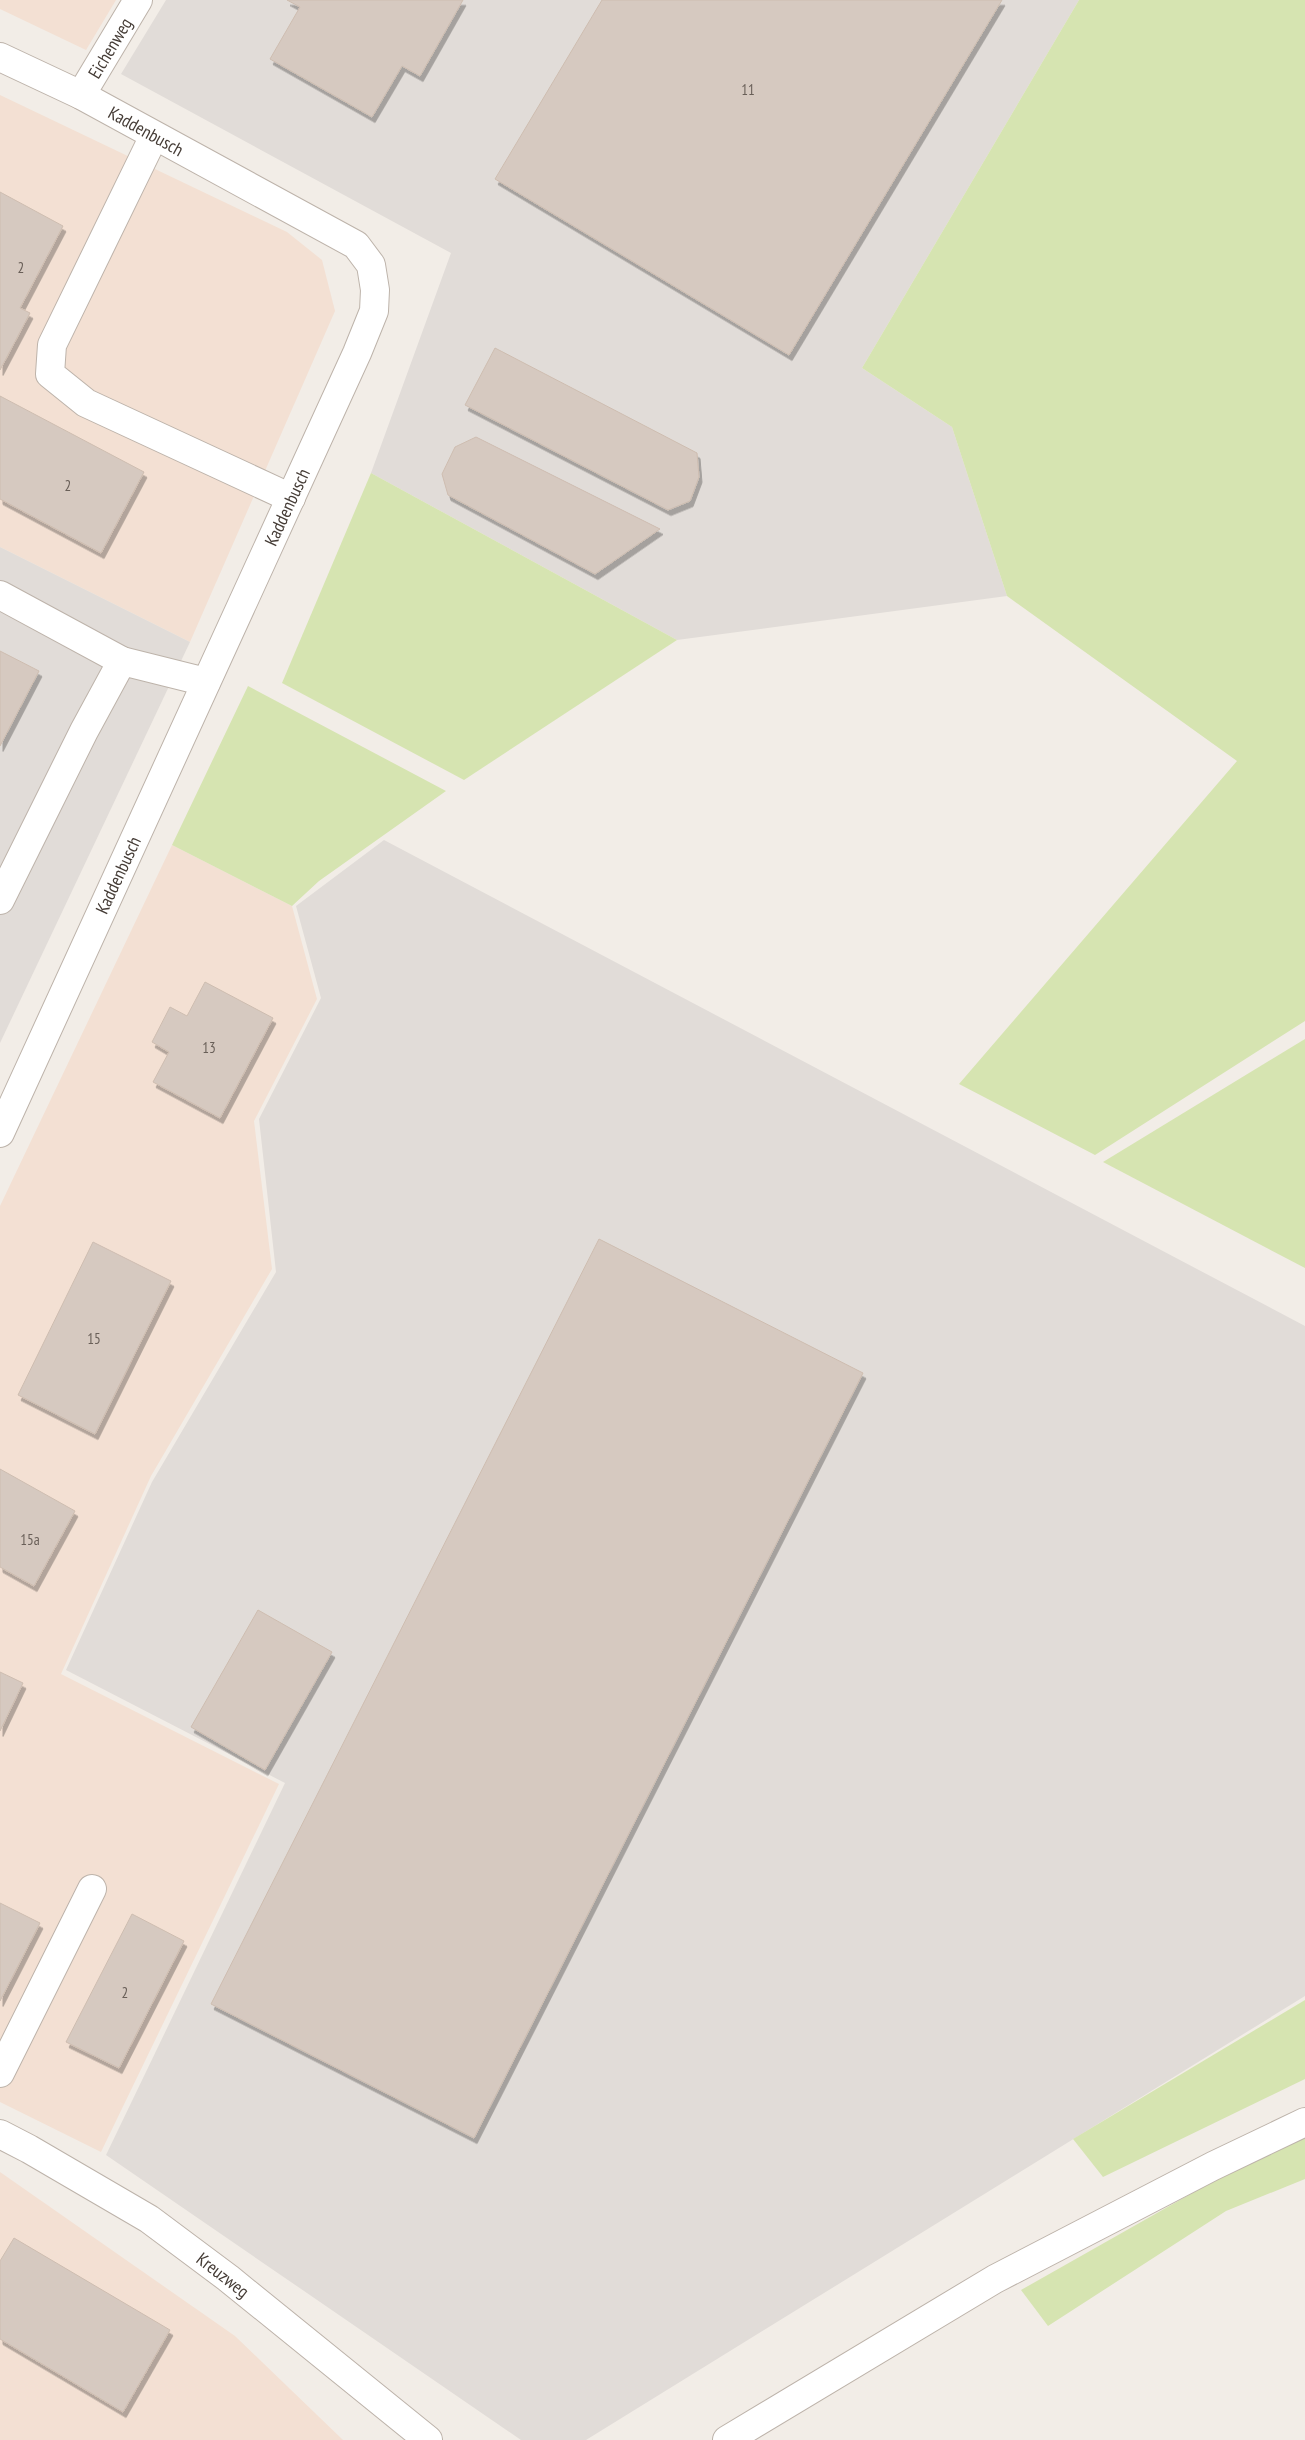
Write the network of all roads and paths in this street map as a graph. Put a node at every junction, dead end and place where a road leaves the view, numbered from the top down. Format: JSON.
{"nodes":[{"id":1,"x":138,"y":0,"type":"edge"},
{"id":2,"x":0,"y":57,"type":"edge"},
{"id":3,"x":81,"y":95,"type":"junction"},
{"id":4,"x":154,"y":136,"type":"junction"},
{"id":5,"x":291,"y":498,"type":"junction"},
{"id":6,"x":0,"y":595,"type":"edge"},
{"id":7,"x":122,"y":661,"type":"junction"},
{"id":8,"x":206,"y":682,"type":"junction"},
{"id":9,"x":0,"y":900,"type":"edge"},
{"id":10,"x":0,"y":1133,"type":"edge"},
{"id":11,"x":92,"y":1889,"type":"dead end"},
{"id":12,"x":0,"y":2073,"type":"edge"},
{"id":13,"x":1305,"y":2122,"type":"edge"},
{"id":14,"x":0,"y":2134,"type":"edge"},
{"id":15,"x":428,"y":2440,"type":"edge"},
{"id":16,"x":727,"y":2440,"type":"edge"}],
"edges":[{"from":1,"to":3,"type":"street","name":"Eichenweg"},
{"from":2,"to":3,"type":"street","name":"Kaddenbusch"},
{"from":3,"to":4,"type":"street","name":"Kaddenbusch"},
{"from":4,"to":5,"type":"street","name":"Kaddenbusch"},
{"from":4,"to":5,"type":"street"},
{"from":5,"to":8,"type":"street","name":"Kaddenbusch"},
{"from":6,"to":7,"type":"street"},
{"from":7,"to":8,"type":"street"},
{"from":7,"to":9,"type":"street"},
{"from":8,"to":10,"type":"street","name":"Kaddenbusch"},
{"from":11,"to":12,"type":"street"},
{"from":13,"to":16,"type":"street"},
{"from":14,"to":15,"type":"street","name":"Kreuzweg"}]}
